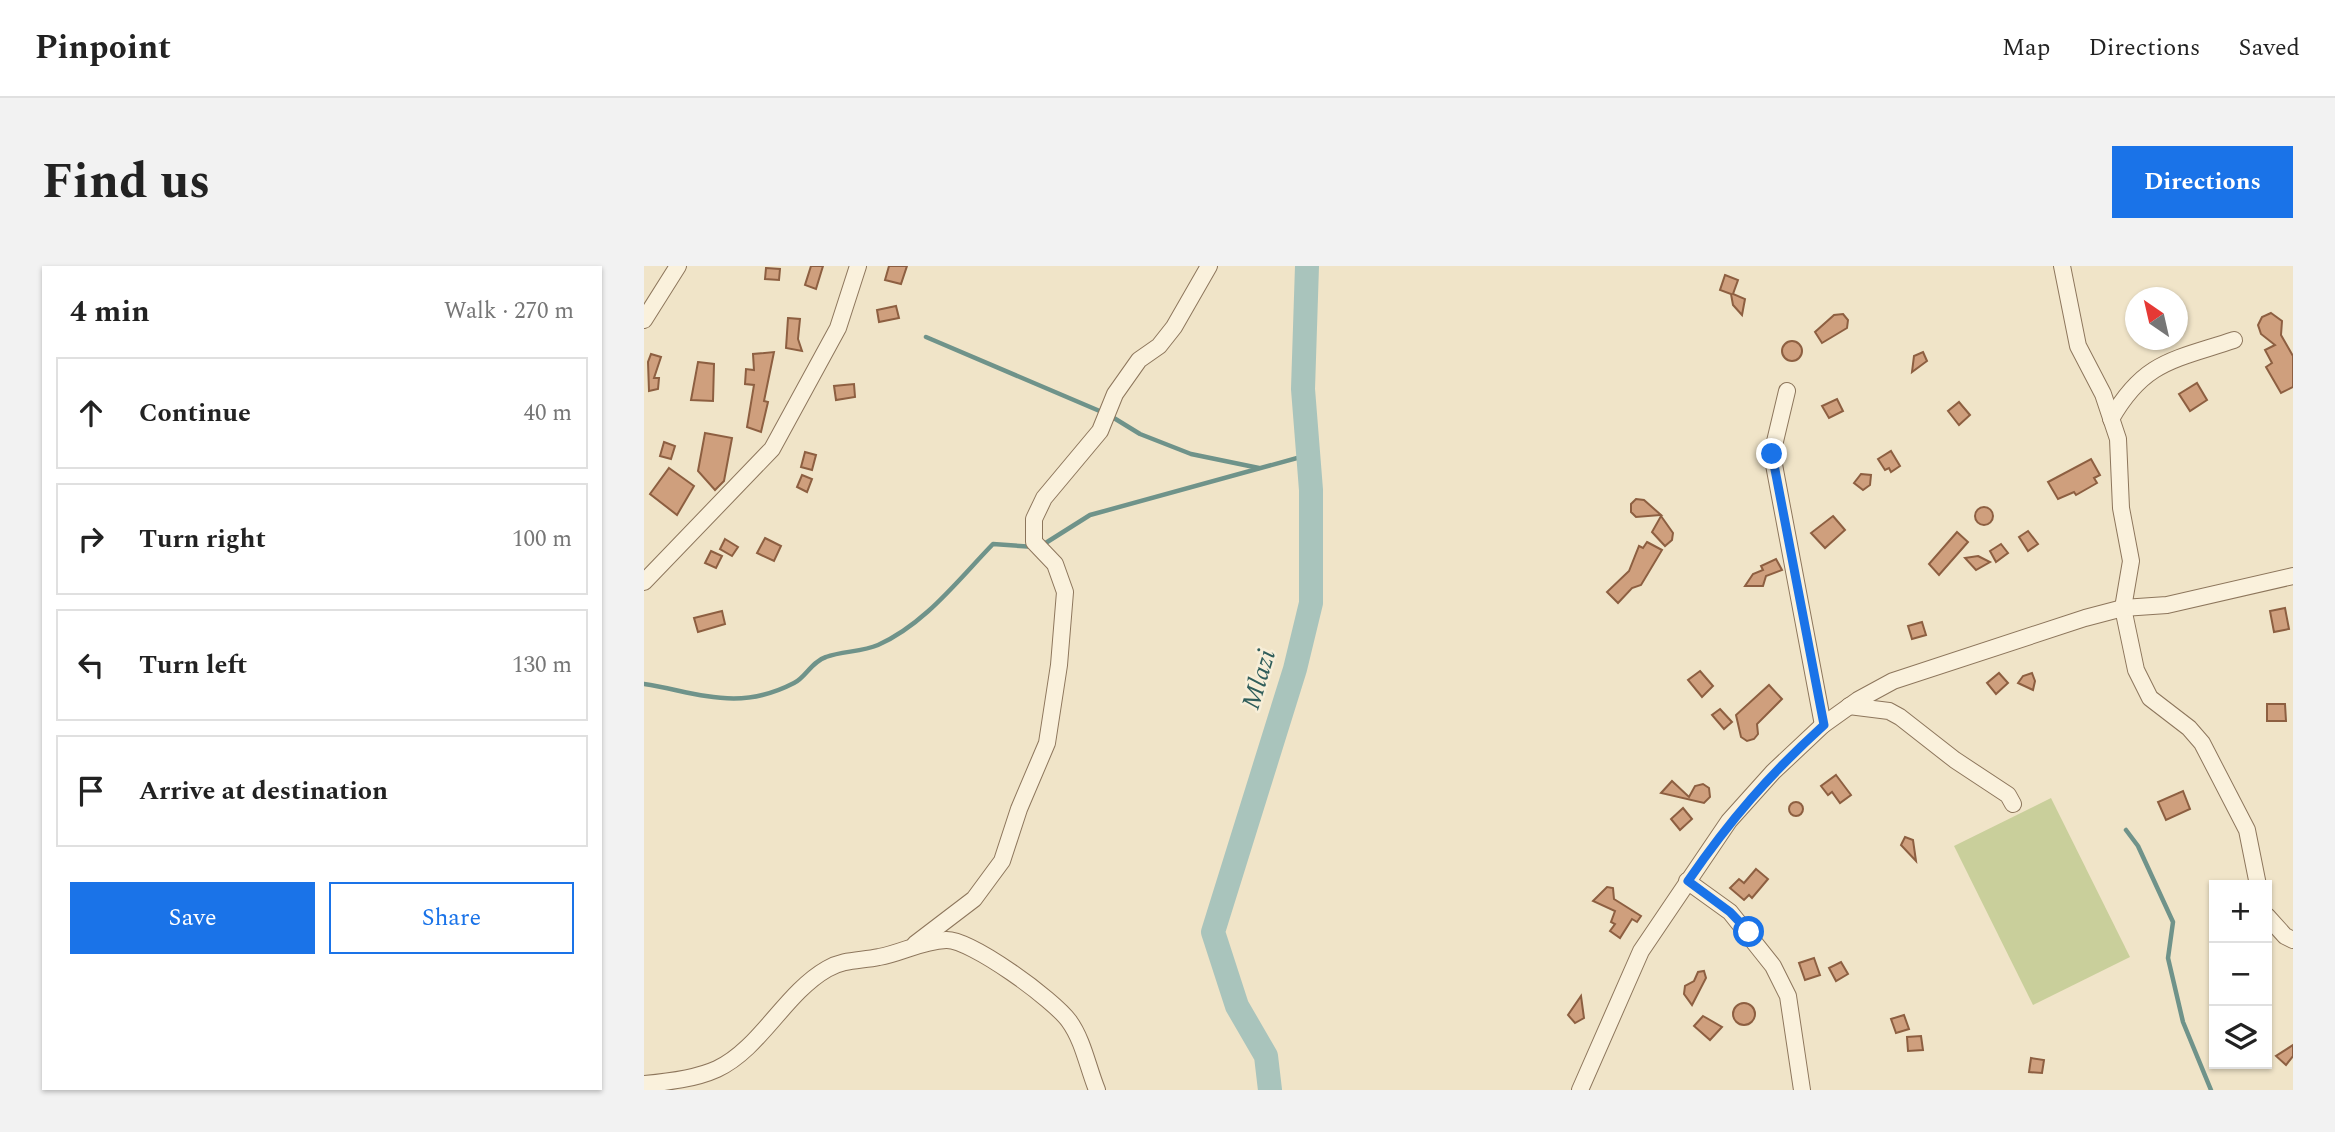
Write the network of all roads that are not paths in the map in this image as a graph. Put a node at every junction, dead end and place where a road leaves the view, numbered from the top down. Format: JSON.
{"nodes":[{"id":1,"x":678,"y":266,"type":"edge"},
{"id":2,"x":858,"y":266,"type":"edge"},
{"id":3,"x":1209,"y":266,"type":"edge"},
{"id":4,"x":2062,"y":266,"type":"edge"},
{"id":5,"x":644,"y":320,"type":"edge"},
{"id":6,"x":2234,"y":340,"type":"dead end"},
{"id":7,"x":1787,"y":391,"type":"dead end"},
{"id":8,"x":2111,"y":419,"type":"junction"},
{"id":9,"x":2293,"y":576,"type":"edge"},
{"id":10,"x":644,"y":582,"type":"edge"},
{"id":11,"x":2123,"y":608,"type":"junction"},
{"id":12,"x":1849,"y":706,"type":"junction"},
{"id":13,"x":1824,"y":725,"type":"junction"},
{"id":14,"x":2013,"y":804,"type":"dead end"},
{"id":15,"x":2257,"y":880,"type":"edge"},
{"id":16,"x":1688,"y":881,"type":"junction"},
{"id":17,"x":2272,"y":922,"type":"edge"},
{"id":18,"x":2293,"y":940,"type":"edge"},
{"id":19,"x":915,"y":944,"type":"junction"},
{"id":20,"x":644,"y":1084,"type":"edge"},
{"id":21,"x":1097,"y":1090,"type":"edge"},
{"id":22,"x":1580,"y":1090,"type":"edge"},
{"id":23,"x":1802,"y":1090,"type":"edge"}],
"edges":[{"from":1,"to":5,"type":"street"},
{"from":2,"to":10,"type":"street"},
{"from":3,"to":19,"type":"street"},
{"from":4,"to":8,"type":"street"},
{"from":6,"to":8,"type":"street"},
{"from":7,"to":13,"type":"street"},
{"from":8,"to":11,"type":"street"},
{"from":9,"to":11,"type":"street"},
{"from":11,"to":12,"type":"street"},
{"from":11,"to":15,"type":"street"},
{"from":12,"to":13,"type":"street"},
{"from":12,"to":14,"type":"street"},
{"from":13,"to":16,"type":"street"},
{"from":16,"to":22,"type":"street"},
{"from":16,"to":23,"type":"street"},
{"from":17,"to":18,"type":"street"},
{"from":19,"to":20,"type":"street"},
{"from":19,"to":21,"type":"street"}]}
